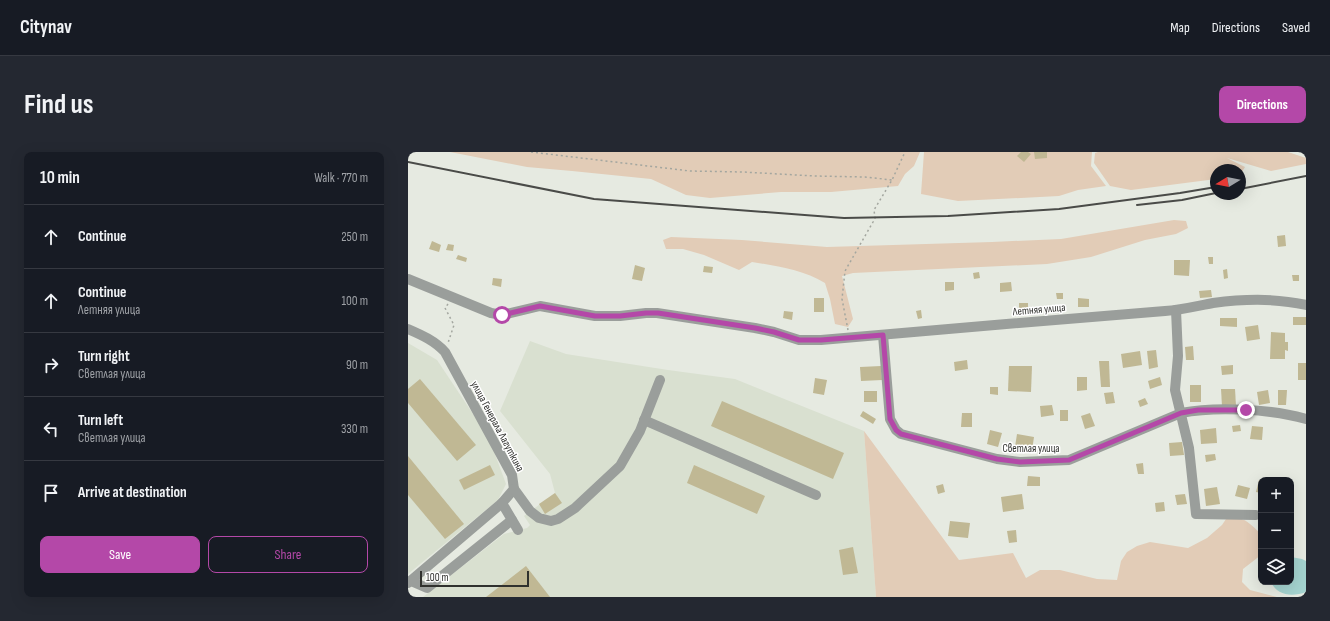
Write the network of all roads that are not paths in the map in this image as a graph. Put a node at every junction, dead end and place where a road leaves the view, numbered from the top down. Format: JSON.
{"nodes":[{"id":1,"x":408,"y":279,"type":"edge"},
{"id":2,"x":1306,"y":305,"type":"edge"},
{"id":3,"x":1176,"y":310,"type":"junction"},
{"id":4,"x":408,"y":329,"type":"edge"},
{"id":5,"x":883,"y":335,"type":"junction"},
{"id":6,"x":660,"y":380,"type":"dead end"},
{"id":7,"x":1181,"y":413,"type":"junction"},
{"id":8,"x":1306,"y":419,"type":"edge"},
{"id":9,"x":644,"y":420,"type":"junction"},
{"id":10,"x":514,"y":489,"type":"junction"},
{"id":11,"x":816,"y":495,"type":"dead end"},
{"id":12,"x":502,"y":503,"type":"junction"},
{"id":13,"x":1256,"y":515,"type":"dead end"},
{"id":14,"x":512,"y":520,"type":"junction"},
{"id":15,"x":518,"y":530,"type":"dead end"},
{"id":16,"x":409,"y":582,"type":"edge"}],
"edges":[{"from":1,"to":5,"type":"street","name":"Летняя улица"},
{"from":2,"to":3,"type":"street","name":"Летняя улица"},
{"from":3,"to":5,"type":"street","name":"Летняя улица"},
{"from":3,"to":7,"type":"street"},
{"from":4,"to":10,"type":"street","name":"улица Генерала Лагуткина"},
{"from":5,"to":7,"type":"street","name":"Светлая улица"},
{"from":6,"to":9,"type":"street"},
{"from":7,"to":8,"type":"street","name":"Светлая улица"},
{"from":7,"to":13,"type":"street"},
{"from":9,"to":10,"type":"street"},
{"from":9,"to":11,"type":"street"},
{"from":10,"to":12,"type":"street","name":"улица Генерала Лагуткина"},
{"from":12,"to":14,"type":"street"},
{"from":12,"to":16,"type":"street","name":"улица Генерала Лагуткина"},
{"from":14,"to":15,"type":"street"},
{"from":14,"to":16,"type":"street"}]}
